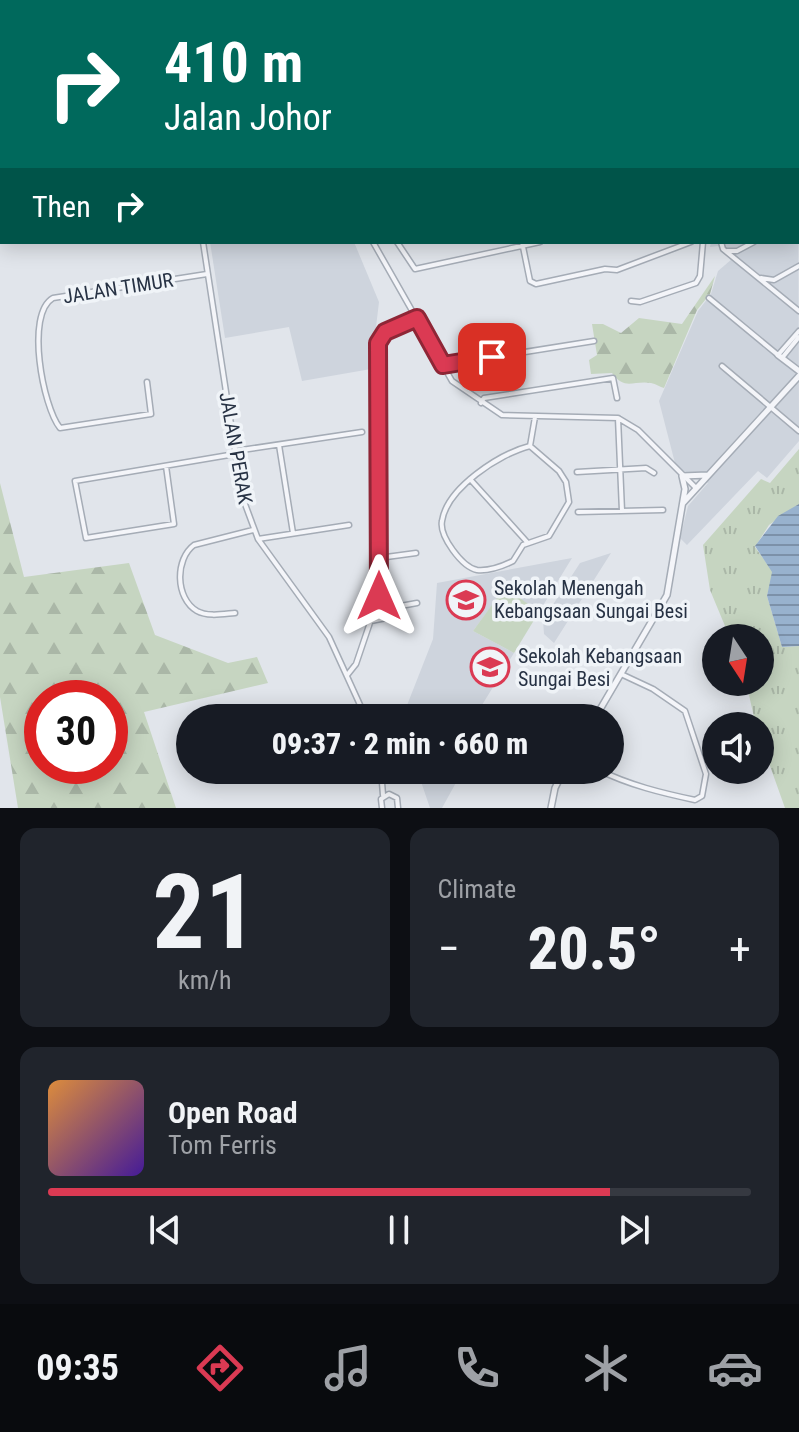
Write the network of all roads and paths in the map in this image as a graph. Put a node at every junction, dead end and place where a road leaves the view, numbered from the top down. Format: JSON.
{"nodes":[{"id":1,"x":203,"y":244,"type":"edge"},
{"id":2,"x":374,"y":244,"type":"edge"},
{"id":3,"x":398,"y":244,"type":"edge"},
{"id":4,"x":522,"y":244,"type":"edge"},
{"id":5,"x":686,"y":244,"type":"edge"},
{"id":6,"x":703,"y":244,"type":"edge"},
{"id":7,"x":722,"y":244,"type":"edge"},
{"id":8,"x":750,"y":244,"type":"edge"},
{"id":9,"x":723,"y":250,"type":"junction"},
{"id":10,"x":737,"y":251,"type":"junction"},
{"id":11,"x":736,"y":260,"type":"junction"},
{"id":12,"x":799,"y":266,"type":"edge"},
{"id":13,"x":207,"y":274,"type":"junction"},
{"id":14,"x":758,"y":278,"type":"junction"},
{"id":15,"x":774,"y":280,"type":"junction"},
{"id":16,"x":774,"y":290,"type":"junction"},
{"id":17,"x":709,"y":298,"type":"dead end"},
{"id":18,"x":631,"y":301,"type":"dead end"},
{"id":19,"x":799,"y":311,"type":"edge"},
{"id":20,"x":417,"y":318,"type":"junction"},
{"id":21,"x":799,"y":331,"type":"edge"},
{"id":22,"x":799,"y":337,"type":"edge"},
{"id":23,"x":594,"y":341,"type":"dead end"},
{"id":24,"x":780,"y":356,"type":"junction"},
{"id":25,"x":789,"y":363,"type":"junction"},
{"id":26,"x":443,"y":365,"type":"junction"},
{"id":27,"x":722,"y":366,"type":"dead end"},
{"id":28,"x":799,"y":373,"type":"edge"},
{"id":29,"x":147,"y":382,"type":"dead end"},
{"id":30,"x":791,"y":382,"type":"junction"},
{"id":31,"x":617,"y":398,"type":"dead end"},
{"id":32,"x":481,"y":403,"type":"junction"},
{"id":33,"x":769,"y":406,"type":"junction"},
{"id":34,"x":535,"y":417,"type":"junction"},
{"id":35,"x":618,"y":418,"type":"junction"},
{"id":36,"x":799,"y":431,"type":"edge"},
{"id":37,"x":362,"y":432,"type":"dead end"},
{"id":38,"x":279,"y":445,"type":"junction"},
{"id":39,"x":530,"y":446,"type":"junction"},
{"id":40,"x":235,"y":452,"type":"junction"},
{"id":41,"x":166,"y":466,"type":"junction"},
{"id":42,"x":620,"y":470,"type":"junction"},
{"id":43,"x":577,"y":472,"type":"dead end"},
{"id":44,"x":654,"y":473,"type":"dead end"},
{"id":45,"x":708,"y":475,"type":"junction"},
{"id":46,"x":682,"y":476,"type":"junction"},
{"id":47,"x":470,"y":479,"type":"junction"},
{"id":48,"x":695,"y":487,"type":"junction"},
{"id":49,"x":683,"y":504,"type":"junction"},
{"id":50,"x":663,"y":510,"type":"dead end"},
{"id":51,"x":622,"y":511,"type":"junction"},
{"id":52,"x":578,"y":512,"type":"dead end"},
{"id":53,"x":349,"y":525,"type":"dead end"},
{"id":54,"x":253,"y":530,"type":"junction"},
{"id":55,"x":293,"y":533,"type":"junction"},
{"id":56,"x":258,"y":539,"type":"junction"},
{"id":57,"x":528,"y":543,"type":"junction"},
{"id":58,"x":416,"y":553,"type":"dead end"},
{"id":59,"x":379,"y":558,"type":"junction"},
{"id":60,"x":417,"y":603,"type":"dead end"},
{"id":61,"x":235,"y":613,"type":"dead end"},
{"id":62,"x":370,"y":621,"type":"junction"},
{"id":63,"x":348,"y":674,"type":"junction"},
{"id":64,"x":621,"y":674,"type":"junction"},
{"id":65,"x":360,"y":704,"type":"edge"},
{"id":66,"x":603,"y":704,"type":"edge"},
{"id":67,"x":624,"y":782,"type":"edge"},
{"id":68,"x":384,"y":784,"type":"edge"},
{"id":69,"x":385,"y":784,"type":"edge"},
{"id":70,"x":557,"y":784,"type":"edge"},
{"id":71,"x":392,"y":794,"type":"junction"},
{"id":72,"x":383,"y":796,"type":"junction"},
{"id":73,"x":382,"y":808,"type":"edge"},
{"id":74,"x":398,"y":808,"type":"edge"},
{"id":75,"x":551,"y":808,"type":"edge"}],
"edges":[{"from":1,"to":13,"type":"street","name":"JALAN PERAK"},
{"from":2,"to":20,"type":"street"},
{"from":3,"to":4,"type":"street"},
{"from":4,"to":5,"type":"street"},
{"from":6,"to":18,"type":"street"},
{"from":7,"to":9,"type":"street"},
{"from":8,"to":10,"type":"street"},
{"from":9,"to":10,"type":"street"},
{"from":9,"to":11,"type":"street"},
{"from":10,"to":11,"type":"street"},
{"from":11,"to":14,"type":"street"},
{"from":12,"to":15,"type":"street"},
{"from":13,"to":29,"type":"street","name":"JALAN TIMUR"},
{"from":13,"to":40,"type":"street","name":"JALAN PERAK"},
{"from":14,"to":15,"type":"street"},
{"from":14,"to":16,"type":"street"},
{"from":15,"to":16,"type":"street"},
{"from":16,"to":19,"type":"street"},
{"from":17,"to":24,"type":"street"},
{"from":20,"to":26,"type":"street"},
{"from":20,"to":59,"type":"street"},
{"from":21,"to":24,"type":"street"},
{"from":22,"to":24,"type":"street"},
{"from":23,"to":26,"type":"street"},
{"from":24,"to":25,"type":"street"},
{"from":25,"to":28,"type":"street"},
{"from":25,"to":30,"type":"street"},
{"from":26,"to":32,"type":"street"},
{"from":27,"to":33,"type":"street"},
{"from":28,"to":30,"type":"street"},
{"from":30,"to":33,"type":"street"},
{"from":31,"to":32,"type":"street"},
{"from":32,"to":34,"type":"street"},
{"from":33,"to":36,"type":"street"},
{"from":33,"to":45,"type":"street"},
{"from":34,"to":35,"type":"street"},
{"from":34,"to":39,"type":"street"},
{"from":35,"to":42,"type":"street"},
{"from":35,"to":46,"type":"street"},
{"from":37,"to":38,"type":"street"},
{"from":38,"to":40,"type":"street"},
{"from":38,"to":55,"type":"street"},
{"from":39,"to":47,"type":"street"},
{"from":39,"to":57,"type":"street"},
{"from":40,"to":41,"type":"street"},
{"from":40,"to":54,"type":"street","name":"JALAN PERAK"},
{"from":41,"to":41,"type":"street"},
{"from":42,"to":43,"type":"street"},
{"from":42,"to":44,"type":"street"},
{"from":42,"to":51,"type":"street"},
{"from":45,"to":46,"type":"street"},
{"from":45,"to":48,"type":"street"},
{"from":46,"to":48,"type":"street"},
{"from":46,"to":49,"type":"street"},
{"from":47,"to":57,"type":"street"},
{"from":47,"to":57,"type":"street"},
{"from":48,"to":49,"type":"street"},
{"from":49,"to":64,"type":"street"},
{"from":50,"to":51,"type":"street"},
{"from":51,"to":52,"type":"street"},
{"from":53,"to":55,"type":"street"},
{"from":54,"to":56,"type":"street","name":"JALAN PERAK"},
{"from":54,"to":61,"type":"street"},
{"from":55,"to":56,"type":"street"},
{"from":56,"to":63,"type":"street","name":"JALAN PERAK"},
{"from":58,"to":59,"type":"street"},
{"from":59,"to":62,"type":"street"},
{"from":60,"to":62,"type":"street"},
{"from":62,"to":63,"type":"street"},
{"from":63,"to":65,"type":"street","name":"JALAN PERAK"},
{"from":64,"to":66,"type":"street"},
{"from":64,"to":67,"type":"street"},
{"from":68,"to":72,"type":"street"},
{"from":69,"to":71,"type":"street"},
{"from":70,"to":75,"type":"street"},
{"from":71,"to":72,"type":"street"},
{"from":71,"to":74,"type":"street"},
{"from":72,"to":73,"type":"street"}]}
